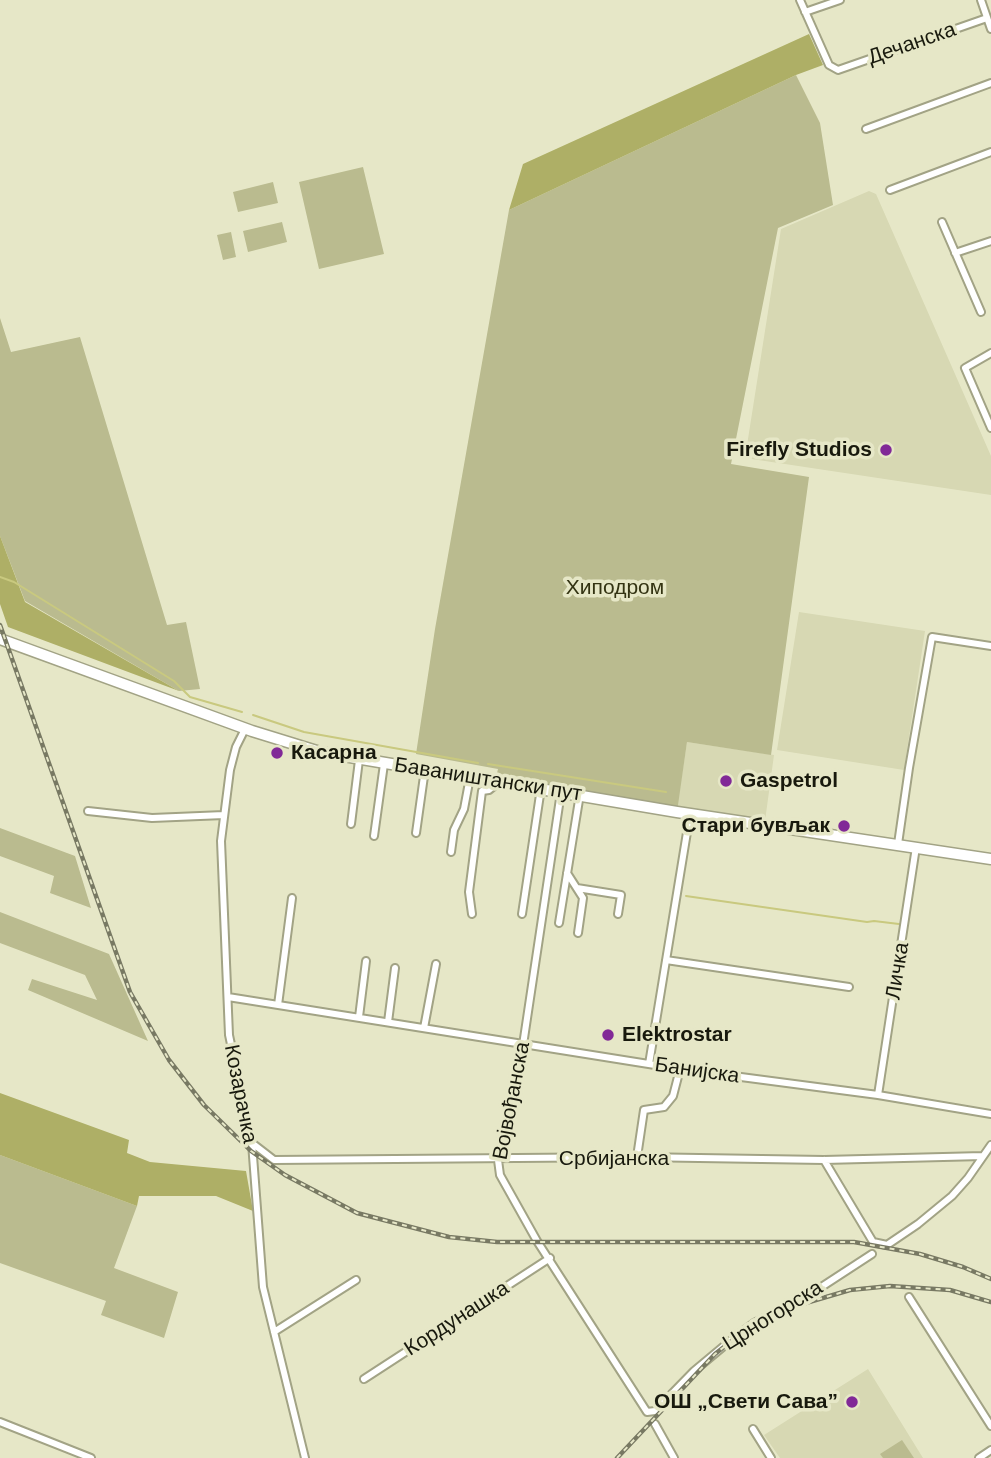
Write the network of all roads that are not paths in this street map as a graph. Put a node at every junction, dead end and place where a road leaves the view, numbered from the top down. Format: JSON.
{"nodes":[{"id":1,"x":800,"y":0,"type":"edge"},
{"id":2,"x":840,"y":0,"type":"edge"},
{"id":3,"x":981,"y":0,"type":"edge"},
{"id":4,"x":805,"y":12,"type":"junction"},
{"id":5,"x":987,"y":18,"type":"junction"},
{"id":6,"x":991,"y":29,"type":"edge"},
{"id":7,"x":991,"y":83,"type":"edge"},
{"id":8,"x":866,"y":129,"type":"dead end"},
{"id":9,"x":991,"y":152,"type":"edge"},
{"id":10,"x":890,"y":190,"type":"dead end"},
{"id":11,"x":942,"y":222,"type":"dead end"},
{"id":12,"x":991,"y":241,"type":"edge"},
{"id":13,"x":956,"y":253,"type":"junction"},
{"id":14,"x":981,"y":312,"type":"dead end"},
{"id":15,"x":991,"y":353,"type":"edge"},
{"id":16,"x":991,"y":428,"type":"edge"},
{"id":17,"x":0,"y":639,"type":"edge"},
{"id":18,"x":991,"y":646,"type":"edge"},
{"id":19,"x":245,"y":729,"type":"junction"},
{"id":20,"x":359,"y":760,"type":"junction"},
{"id":21,"x":384,"y":764,"type":"junction"},
{"id":22,"x":425,"y":769,"type":"junction"},
{"id":23,"x":470,"y":776,"type":"junction"},
{"id":24,"x":495,"y":781,"type":"junction"},
{"id":25,"x":541,"y":788,"type":"junction"},
{"id":26,"x":561,"y":791,"type":"junction"},
{"id":27,"x":580,"y":794,"type":"junction"},
{"id":28,"x":88,"y":810,"type":"dead end"},
{"id":29,"x":690,"y":814,"type":"junction"},
{"id":30,"x":224,"y":815,"type":"junction"},
{"id":31,"x":351,"y":824,"type":"dead end"},
{"id":32,"x":416,"y":833,"type":"dead end"},
{"id":33,"x":374,"y":836,"type":"dead end"},
{"id":34,"x":898,"y":844,"type":"junction"},
{"id":35,"x":916,"y":847,"type":"junction"},
{"id":36,"x":451,"y":852,"type":"dead end"},
{"id":37,"x":991,"y":859,"type":"edge"},
{"id":38,"x":567,"y":873,"type":"junction"},
{"id":39,"x":577,"y":888,"type":"junction"},
{"id":40,"x":292,"y":898,"type":"dead end"},
{"id":41,"x":472,"y":914,"type":"dead end"},
{"id":42,"x":522,"y":914,"type":"dead end"},
{"id":43,"x":618,"y":914,"type":"dead end"},
{"id":44,"x":559,"y":923,"type":"dead end"},
{"id":45,"x":578,"y":933,"type":"dead end"},
{"id":46,"x":666,"y":960,"type":"junction"},
{"id":47,"x":366,"y":961,"type":"dead end"},
{"id":48,"x":436,"y":964,"type":"dead end"},
{"id":49,"x":395,"y":968,"type":"dead end"},
{"id":50,"x":849,"y":987,"type":"dead end"},
{"id":51,"x":228,"y":998,"type":"junction"},
{"id":52,"x":278,"y":1005,"type":"junction"},
{"id":53,"x":359,"y":1017,"type":"junction"},
{"id":54,"x":388,"y":1022,"type":"junction"},
{"id":55,"x":424,"y":1028,"type":"junction"},
{"id":56,"x":523,"y":1045,"type":"junction"},
{"id":57,"x":649,"y":1064,"type":"junction"},
{"id":58,"x":680,"y":1069,"type":"junction"},
{"id":59,"x":878,"y":1095,"type":"junction"},
{"id":60,"x":991,"y":1114,"type":"edge"},
{"id":61,"x":252,"y":1143,"type":"junction"},
{"id":62,"x":991,"y":1145,"type":"edge"},
{"id":63,"x":983,"y":1156,"type":"junction"},
{"id":64,"x":637,"y":1157,"type":"junction"},
{"id":65,"x":498,"y":1160,"type":"junction"},
{"id":66,"x":824,"y":1160,"type":"junction"},
{"id":67,"x":872,"y":1254,"type":"dead end"},
{"id":68,"x":550,"y":1258,"type":"junction"},
{"id":69,"x":356,"y":1280,"type":"dead end"},
{"id":70,"x":909,"y":1297,"type":"dead end"},
{"id":71,"x":274,"y":1332,"type":"junction"},
{"id":72,"x":364,"y":1379,"type":"dead end"},
{"id":73,"x":648,"y":1413,"type":"joint"},
{"id":74,"x":0,"y":1422,"type":"edge"},
{"id":75,"x":654,"y":1424,"type":"dead end"},
{"id":76,"x":991,"y":1426,"type":"edge"},
{"id":77,"x":753,"y":1429,"type":"dead end"},
{"id":78,"x":991,"y":1450,"type":"edge"},
{"id":79,"x":91,"y":1458,"type":"edge"},
{"id":80,"x":305,"y":1458,"type":"edge"},
{"id":81,"x":674,"y":1458,"type":"edge"},
{"id":82,"x":771,"y":1458,"type":"edge"},
{"id":83,"x":979,"y":1458,"type":"edge"}],
"edges":[{"from":1,"to":4,"type":"street"},
{"from":2,"to":4,"type":"street"},
{"from":3,"to":5,"type":"street"},
{"from":4,"to":5,"type":"street","name":"Дечанска"},
{"from":5,"to":6,"type":"street"},
{"from":7,"to":8,"type":"street"},
{"from":9,"to":10,"type":"street"},
{"from":11,"to":13,"type":"street"},
{"from":12,"to":13,"type":"street"},
{"from":13,"to":14,"type":"street"},
{"from":15,"to":16,"type":"street"},
{"from":17,"to":19,"type":"main road","name":"Баваништански пут"},
{"from":18,"to":34,"type":"street"},
{"from":19,"to":20,"type":"main road","name":"Баваништански пут"},
{"from":19,"to":30,"type":"street","name":"Козарачка"},
{"from":20,"to":21,"type":"main road","name":"Баваништански пут"},
{"from":20,"to":31,"type":"street"},
{"from":21,"to":22,"type":"main road","name":"Баваништански пут"},
{"from":21,"to":33,"type":"street"},
{"from":22,"to":23,"type":"main road","name":"Баваништански пут"},
{"from":22,"to":32,"type":"street"},
{"from":23,"to":24,"type":"main road","name":"Баваништански пут"},
{"from":23,"to":36,"type":"street"},
{"from":24,"to":25,"type":"main road","name":"Баваништански пут"},
{"from":24,"to":41,"type":"street"},
{"from":25,"to":26,"type":"main road","name":"Баваништански пут"},
{"from":25,"to":42,"type":"street"},
{"from":26,"to":27,"type":"main road","name":"Баваништански пут"},
{"from":26,"to":56,"type":"street","name":"Војвођанска"},
{"from":27,"to":29,"type":"main road","name":"Баваништански пут"},
{"from":27,"to":38,"type":"street"},
{"from":28,"to":30,"type":"street"},
{"from":29,"to":34,"type":"main road","name":"Баваништански пут"},
{"from":29,"to":46,"type":"street"},
{"from":30,"to":51,"type":"street","name":"Козарачка"},
{"from":34,"to":35,"type":"main road","name":"Баваништански пут"},
{"from":35,"to":37,"type":"main road","name":"Баваништански пут"},
{"from":35,"to":59,"type":"street","name":"Личка"},
{"from":38,"to":39,"type":"street"},
{"from":38,"to":44,"type":"street"},
{"from":39,"to":43,"type":"street"},
{"from":39,"to":45,"type":"street"},
{"from":40,"to":52,"type":"street"},
{"from":46,"to":50,"type":"street"},
{"from":46,"to":57,"type":"street"},
{"from":47,"to":53,"type":"street"},
{"from":48,"to":55,"type":"street"},
{"from":49,"to":54,"type":"street"},
{"from":51,"to":52,"type":"street","name":"Банијска"},
{"from":51,"to":61,"type":"street","name":"Козарачка"},
{"from":52,"to":53,"type":"street","name":"Банијска"},
{"from":53,"to":54,"type":"street","name":"Банијска"},
{"from":54,"to":55,"type":"street","name":"Банијска"},
{"from":55,"to":56,"type":"street","name":"Банијска"},
{"from":56,"to":57,"type":"street","name":"Банијска"},
{"from":56,"to":65,"type":"street","name":"Војвођанска"},
{"from":57,"to":58,"type":"street","name":"Банијска"},
{"from":58,"to":59,"type":"street","name":"Банијска"},
{"from":58,"to":64,"type":"street"},
{"from":59,"to":60,"type":"street","name":"Банијска"},
{"from":61,"to":65,"type":"street","name":"Србијанска"},
{"from":61,"to":71,"type":"street","name":"Козарачка"},
{"from":62,"to":63,"type":"street"},
{"from":63,"to":66,"type":"street","name":"Србијанска"},
{"from":63,"to":66,"type":"street"},
{"from":64,"to":65,"type":"street","name":"Србијанска"},
{"from":64,"to":66,"type":"street","name":"Србијанска"},
{"from":65,"to":68,"type":"street","name":"Војвођанска"},
{"from":67,"to":73,"type":"street","name":"Црногорска"},
{"from":68,"to":72,"type":"street","name":"Кордунашка"},
{"from":68,"to":73,"type":"street","name":"Војвођанска"},
{"from":69,"to":71,"type":"street"},
{"from":70,"to":76,"type":"street"},
{"from":71,"to":80,"type":"street","name":"Козарачка"},
{"from":74,"to":79,"type":"street"},
{"from":75,"to":81,"type":"street"},
{"from":77,"to":82,"type":"street"},
{"from":78,"to":83,"type":"street"}]}
